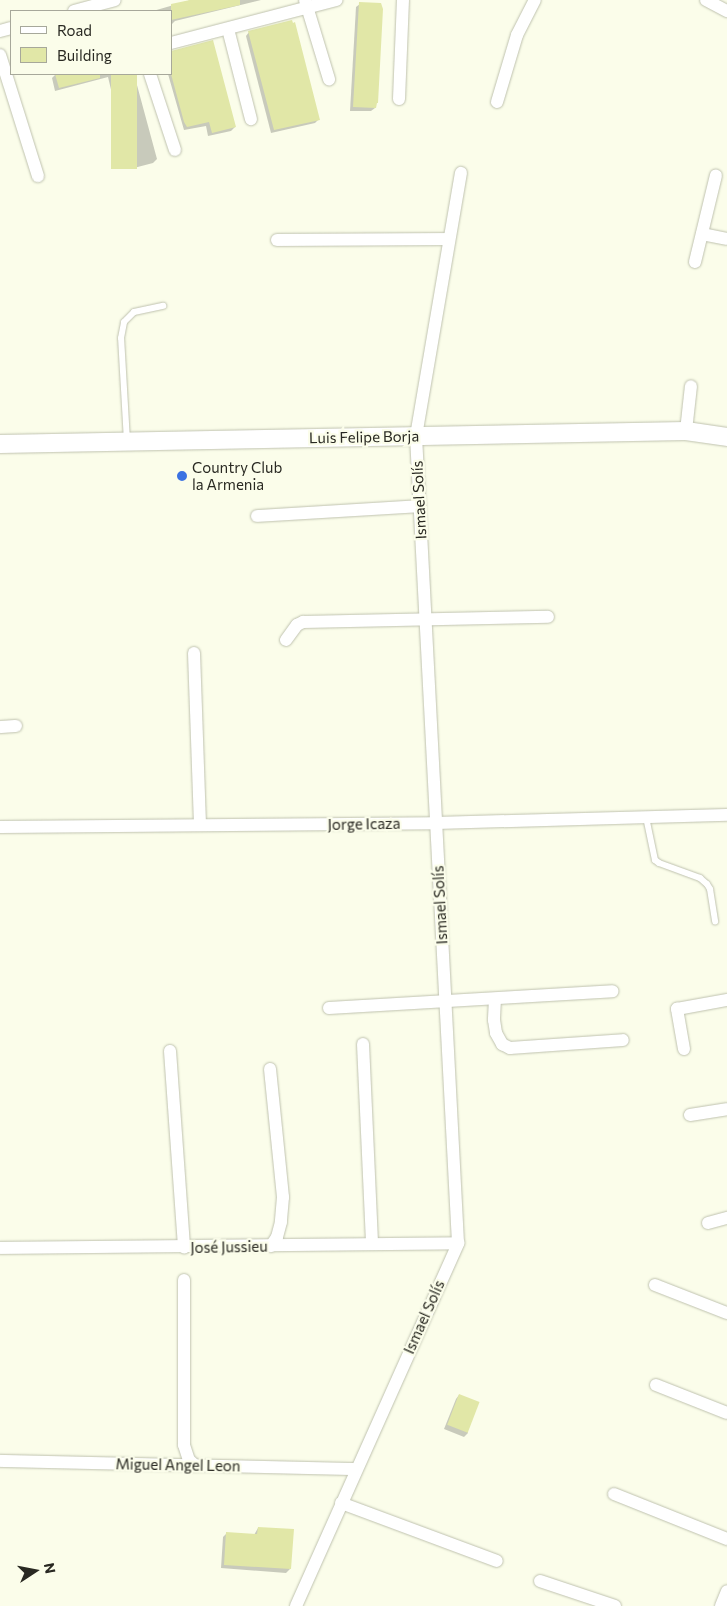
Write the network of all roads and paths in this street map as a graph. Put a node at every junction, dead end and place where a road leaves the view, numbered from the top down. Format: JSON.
{"nodes":[{"id":1,"x":115,"y":0,"type":"edge"},
{"id":2,"x":336,"y":0,"type":"edge"},
{"id":3,"x":403,"y":0,"type":"edge"},
{"id":4,"x":535,"y":0,"type":"edge"},
{"id":5,"x":706,"y":0,"type":"edge"},
{"id":6,"x":307,"y":4,"type":"edge"},
{"id":7,"x":78,"y":10,"type":"edge"},
{"id":8,"x":727,"y":11,"type":"edge"},
{"id":9,"x":228,"y":29,"type":"junction"},
{"id":10,"x":172,"y":43,"type":"edge"},
{"id":11,"x":0,"y":54,"type":"edge"},
{"id":12,"x":150,"y":75,"type":"edge"},
{"id":13,"x":329,"y":79,"type":"dead end"},
{"id":14,"x":399,"y":99,"type":"dead end"},
{"id":15,"x":497,"y":102,"type":"dead end"},
{"id":16,"x":251,"y":120,"type":"dead end"},
{"id":17,"x":175,"y":150,"type":"dead end"},
{"id":18,"x":461,"y":173,"type":"dead end"},
{"id":19,"x":716,"y":175,"type":"dead end"},
{"id":20,"x":38,"y":176,"type":"dead end"},
{"id":21,"x":702,"y":234,"type":"junction"},
{"id":22,"x":449,"y":239,"type":"junction"},
{"id":23,"x":727,"y":239,"type":"edge"},
{"id":24,"x":277,"y":240,"type":"dead end"},
{"id":25,"x":695,"y":262,"type":"dead end"},
{"id":26,"x":163,"y":306,"type":"dead end"},
{"id":27,"x":691,"y":386,"type":"dead end"},
{"id":28,"x":686,"y":430,"type":"junction"},
{"id":29,"x":416,"y":436,"type":"junction"},
{"id":30,"x":727,"y":437,"type":"edge"},
{"id":31,"x":127,"y":441,"type":"junction"},
{"id":32,"x":0,"y":444,"type":"edge"},
{"id":33,"x":420,"y":506,"type":"junction"},
{"id":34,"x":257,"y":516,"type":"dead end"},
{"id":35,"x":548,"y":617,"type":"dead end"},
{"id":36,"x":426,"y":621,"type":"junction"},
{"id":37,"x":286,"y":640,"type":"dead end"},
{"id":38,"x":194,"y":653,"type":"dead end"},
{"id":39,"x":16,"y":726,"type":"dead end"},
{"id":40,"x":0,"y":728,"type":"edge"},
{"id":41,"x":727,"y":815,"type":"edge"},
{"id":42,"x":646,"y":817,"type":"junction"},
{"id":43,"x":436,"y":823,"type":"junction"},
{"id":44,"x":200,"y":825,"type":"junction"},
{"id":45,"x":0,"y":828,"type":"edge"},
{"id":46,"x":715,"y":922,"type":"dead end"},
{"id":47,"x":612,"y":991,"type":"dead end"},
{"id":48,"x":495,"y":999,"type":"junction"},
{"id":49,"x":727,"y":1000,"type":"edge"},
{"id":50,"x":445,"y":1002,"type":"junction"},
{"id":51,"x":330,"y":1008,"type":"dead end"},
{"id":52,"x":623,"y":1040,"type":"dead end"},
{"id":53,"x":363,"y":1044,"type":"dead end"},
{"id":54,"x":684,"y":1049,"type":"dead end"},
{"id":55,"x":170,"y":1051,"type":"dead end"},
{"id":56,"x":270,"y":1068,"type":"dead end"},
{"id":57,"x":727,"y":1109,"type":"edge"},
{"id":58,"x":690,"y":1115,"type":"dead end"},
{"id":59,"x":727,"y":1218,"type":"edge"},
{"id":60,"x":708,"y":1223,"type":"dead end"},
{"id":61,"x":458,"y":1243,"type":"junction"},
{"id":62,"x":372,"y":1244,"type":"junction"},
{"id":63,"x":271,"y":1246,"type":"junction"},
{"id":64,"x":0,"y":1248,"type":"edge"},
{"id":65,"x":184,"y":1248,"type":"junction"},
{"id":66,"x":184,"y":1280,"type":"dead end"},
{"id":67,"x":655,"y":1285,"type":"dead end"},
{"id":68,"x":727,"y":1313,"type":"edge"},
{"id":69,"x":656,"y":1385,"type":"dead end"},
{"id":70,"x":727,"y":1413,"type":"edge"},
{"id":71,"x":0,"y":1461,"type":"edge"},
{"id":72,"x":196,"y":1466,"type":"junction"},
{"id":73,"x":356,"y":1469,"type":"junction"},
{"id":74,"x":614,"y":1494,"type":"dead end"},
{"id":75,"x":341,"y":1503,"type":"junction"},
{"id":76,"x":727,"y":1538,"type":"edge"},
{"id":77,"x":497,"y":1561,"type":"dead end"},
{"id":78,"x":540,"y":1581,"type":"dead end"},
{"id":79,"x":727,"y":1592,"type":"edge"},
{"id":80,"x":296,"y":1606,"type":"edge"},
{"id":81,"x":615,"y":1606,"type":"edge"},
{"id":82,"x":721,"y":1606,"type":"edge"}],
"edges":[{"from":1,"to":7,"type":"street"},
{"from":2,"to":6,"type":"street"},
{"from":3,"to":14,"type":"street"},
{"from":4,"to":15,"type":"street"},
{"from":5,"to":8,"type":"street"},
{"from":6,"to":9,"type":"street"},
{"from":6,"to":13,"type":"street"},
{"from":9,"to":10,"type":"street"},
{"from":9,"to":16,"type":"street"},
{"from":11,"to":20,"type":"street"},
{"from":12,"to":17,"type":"street"},
{"from":18,"to":22,"type":"street","name":"Ismael Solís"},
{"from":19,"to":21,"type":"street"},
{"from":21,"to":23,"type":"street"},
{"from":21,"to":25,"type":"street"},
{"from":22,"to":24,"type":"street"},
{"from":22,"to":29,"type":"street","name":"Ismael Solís"},
{"from":26,"to":31,"type":"lane"},
{"from":27,"to":28,"type":"street"},
{"from":28,"to":29,"type":"street","name":"Luis Felipe Borja"},
{"from":28,"to":30,"type":"street","name":"Luis Felipe Borja"},
{"from":29,"to":31,"type":"street","name":"Luis Felipe Borja"},
{"from":29,"to":33,"type":"street","name":"Ismael Solís"},
{"from":31,"to":32,"type":"street","name":"Luis Felipe Borja"},
{"from":33,"to":34,"type":"street"},
{"from":33,"to":36,"type":"street","name":"Ismael Solís"},
{"from":35,"to":36,"type":"street"},
{"from":36,"to":37,"type":"street"},
{"from":36,"to":43,"type":"street","name":"Ismael Solís"},
{"from":38,"to":44,"type":"street"},
{"from":39,"to":40,"type":"street"},
{"from":41,"to":42,"type":"street","name":"Jorge Icaza"},
{"from":42,"to":43,"type":"street","name":"Jorge Icaza"},
{"from":42,"to":46,"type":"lane"},
{"from":43,"to":44,"type":"street","name":"Jorge Icaza"},
{"from":43,"to":50,"type":"street","name":"Ismael Solís"},
{"from":44,"to":45,"type":"street","name":"Jorge Icaza"},
{"from":47,"to":48,"type":"street"},
{"from":48,"to":50,"type":"street"},
{"from":48,"to":52,"type":"street"},
{"from":49,"to":54,"type":"street"},
{"from":50,"to":51,"type":"street"},
{"from":50,"to":61,"type":"street","name":"Ismael Solís"},
{"from":53,"to":62,"type":"street"},
{"from":55,"to":65,"type":"street"},
{"from":56,"to":63,"type":"street"},
{"from":57,"to":58,"type":"street"},
{"from":59,"to":60,"type":"street"},
{"from":61,"to":62,"type":"street","name":"José Jussieu"},
{"from":61,"to":73,"type":"street","name":"Ismael Solís"},
{"from":62,"to":63,"type":"street","name":"José Jussieu"},
{"from":63,"to":65,"type":"street","name":"José Jussieu"},
{"from":64,"to":65,"type":"street","name":"José Jussieu"},
{"from":66,"to":72,"type":"street"},
{"from":67,"to":68,"type":"street"},
{"from":69,"to":70,"type":"street"},
{"from":71,"to":72,"type":"street","name":"Miguel Angel Leon"},
{"from":72,"to":73,"type":"street","name":"Miguel Angel Leon"},
{"from":73,"to":75,"type":"street","name":"Ismael Solís"},
{"from":74,"to":76,"type":"street"},
{"from":75,"to":77,"type":"street"},
{"from":75,"to":80,"type":"street","name":"Ismael Solís"},
{"from":78,"to":81,"type":"street"},
{"from":79,"to":82,"type":"street"}]}
